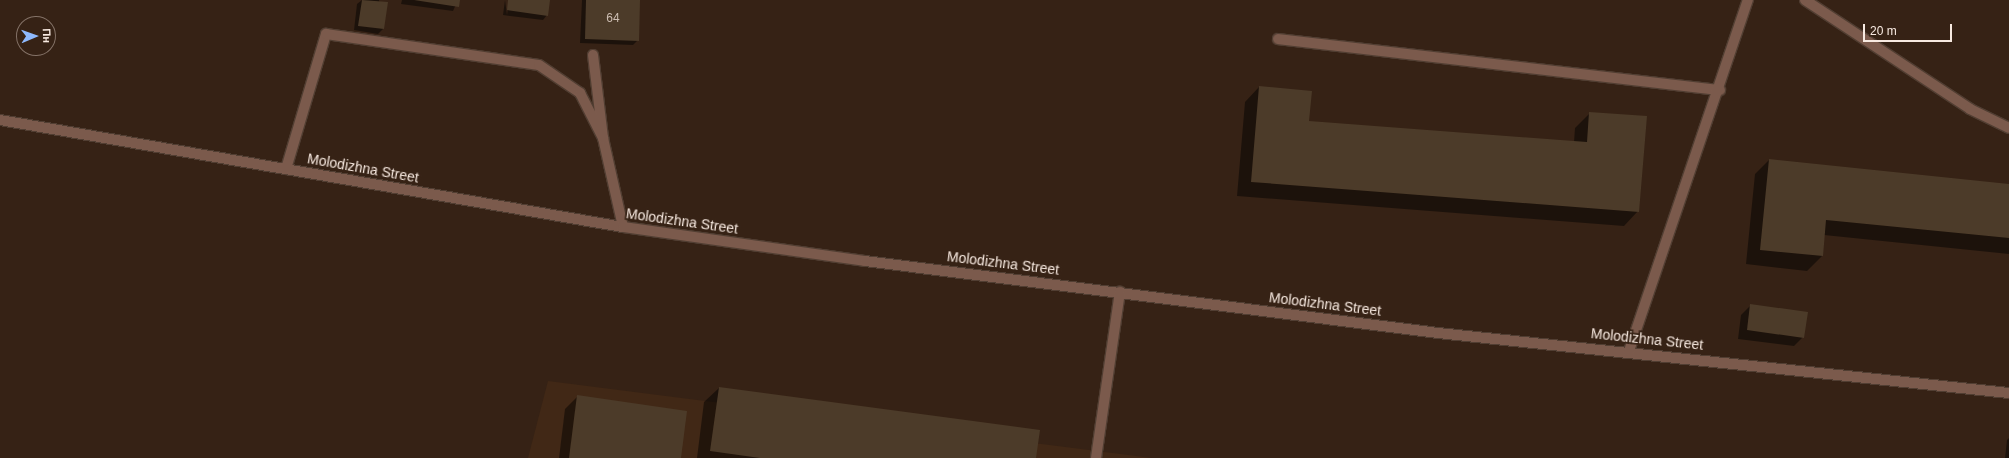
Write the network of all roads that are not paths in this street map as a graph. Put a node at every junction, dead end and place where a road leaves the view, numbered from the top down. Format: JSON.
{"nodes":[{"id":1,"x":1748,"y":0,"type":"edge"},
{"id":2,"x":1805,"y":0,"type":"edge"},
{"id":3,"x":1278,"y":39,"type":"dead end"},
{"id":4,"x":593,"y":55,"type":"dead end"},
{"id":5,"x":1720,"y":90,"type":"junction"},
{"id":6,"x":0,"y":120,"type":"edge"},
{"id":7,"x":2009,"y":128,"type":"edge"},
{"id":8,"x":603,"y":138,"type":"junction"},
{"id":9,"x":286,"y":169,"type":"junction"},
{"id":10,"x":623,"y":228,"type":"junction"},
{"id":11,"x":1120,"y":292,"type":"junction"},
{"id":12,"x":1629,"y":351,"type":"junction"},
{"id":13,"x":2009,"y":392,"type":"edge"},
{"id":14,"x":1096,"y":458,"type":"edge"}],
"edges":[{"from":1,"to":5,"type":"street"},
{"from":2,"to":7,"type":"street"},
{"from":3,"to":5,"type":"street"},
{"from":4,"to":8,"type":"street"},
{"from":5,"to":12,"type":"street"},
{"from":6,"to":9,"type":"street","name":"Molodizhna Street"},
{"from":8,"to":9,"type":"street"},
{"from":8,"to":10,"type":"street"},
{"from":9,"to":10,"type":"street","name":"Molodizhna Street"},
{"from":10,"to":11,"type":"street","name":"Molodizhna Street"},
{"from":11,"to":12,"type":"street","name":"Molodizhna Street"},
{"from":11,"to":14,"type":"street"},
{"from":12,"to":13,"type":"street","name":"Molodizhna Street"}]}
